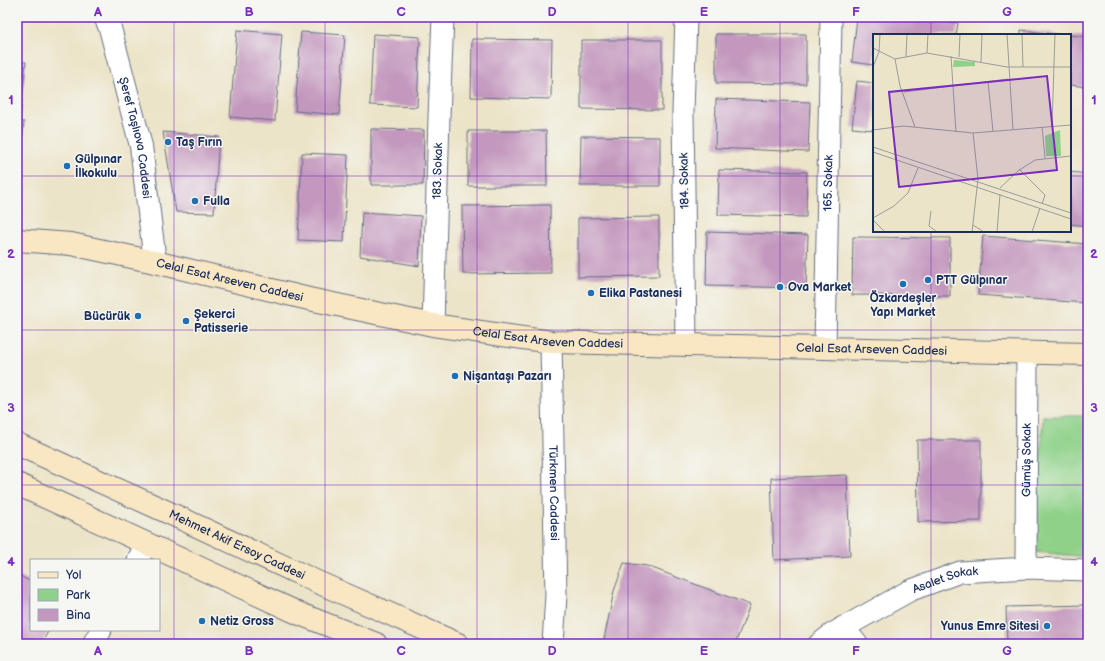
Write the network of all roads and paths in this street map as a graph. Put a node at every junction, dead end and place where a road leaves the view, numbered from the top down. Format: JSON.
{"nodes":[{"id":1,"x":105,"y":17,"type":"edge"},
{"id":2,"x":443,"y":17,"type":"edge"},
{"id":3,"x":686,"y":17,"type":"edge"},
{"id":4,"x":831,"y":17,"type":"edge"},
{"id":5,"x":17,"y":240,"type":"edge"},
{"id":6,"x":155,"y":262,"type":"junction"},
{"id":7,"x":433,"y":325,"type":"junction"},
{"id":8,"x":551,"y":342,"type":"junction"},
{"id":9,"x":686,"y":345,"type":"junction"},
{"id":10,"x":825,"y":348,"type":"junction"},
{"id":11,"x":1027,"y":353,"type":"junction"},
{"id":12,"x":1088,"y":354,"type":"edge"},
{"id":13,"x":17,"y":444,"type":"edge"},
{"id":14,"x":17,"y":484,"type":"edge"},
{"id":15,"x":142,"y":551,"type":"edge"},
{"id":16,"x":1026,"y":568,"type":"junction"},
{"id":17,"x":1088,"y":570,"type":"edge"},
{"id":18,"x":843,"y":627,"type":"junction"},
{"id":19,"x":100,"y":631,"type":"edge"},
{"id":20,"x":93,"y":644,"type":"edge"},
{"id":21,"x":376,"y":644,"type":"edge"},
{"id":22,"x":458,"y":644,"type":"edge"},
{"id":23,"x":553,"y":644,"type":"edge"},
{"id":24,"x":819,"y":644,"type":"edge"},
{"id":25,"x":857,"y":644,"type":"edge"}],
"edges":[{"from":1,"to":6,"type":"street","name":"Şeref Taşlıova Caddesi"},
{"from":2,"to":7,"type":"street","name":"183. Sokak"},
{"from":3,"to":9,"type":"street","name":"184. Sokak"},
{"from":4,"to":10,"type":"street","name":"165. Sokak"},
{"from":5,"to":6,"type":"main road","name":"Celal Esat Arseven Caddesi"},
{"from":6,"to":7,"type":"main road","name":"Celal Esat Arseven Caddesi"},
{"from":7,"to":8,"type":"main road","name":"Celal Esat Arseven Caddesi"},
{"from":8,"to":9,"type":"main road","name":"Celal Esat Arseven Caddesi"},
{"from":8,"to":23,"type":"street","name":"Türkmen Caddesi"},
{"from":9,"to":10,"type":"main road","name":"Celal Esat Arseven Caddesi"},
{"from":10,"to":11,"type":"main road","name":"Celal Esat Arseven Caddesi"},
{"from":11,"to":12,"type":"main road","name":"Celal Esat Arseven Caddesi"},
{"from":11,"to":16,"type":"street","name":"Gümüş Sokak"},
{"from":13,"to":22,"type":"main road","name":"Mehmet Akif Ersoy Caddesi"},
{"from":14,"to":15,"type":"main road"},
{"from":15,"to":21,"type":"main road"},
{"from":16,"to":17,"type":"street","name":"Asalet Sokak"},
{"from":16,"to":18,"type":"street","name":"Asalet Sokak"},
{"from":18,"to":24,"type":"street","name":"Asalet Sokak"},
{"from":18,"to":25,"type":"street"},
{"from":19,"to":20,"type":"street"}]}
